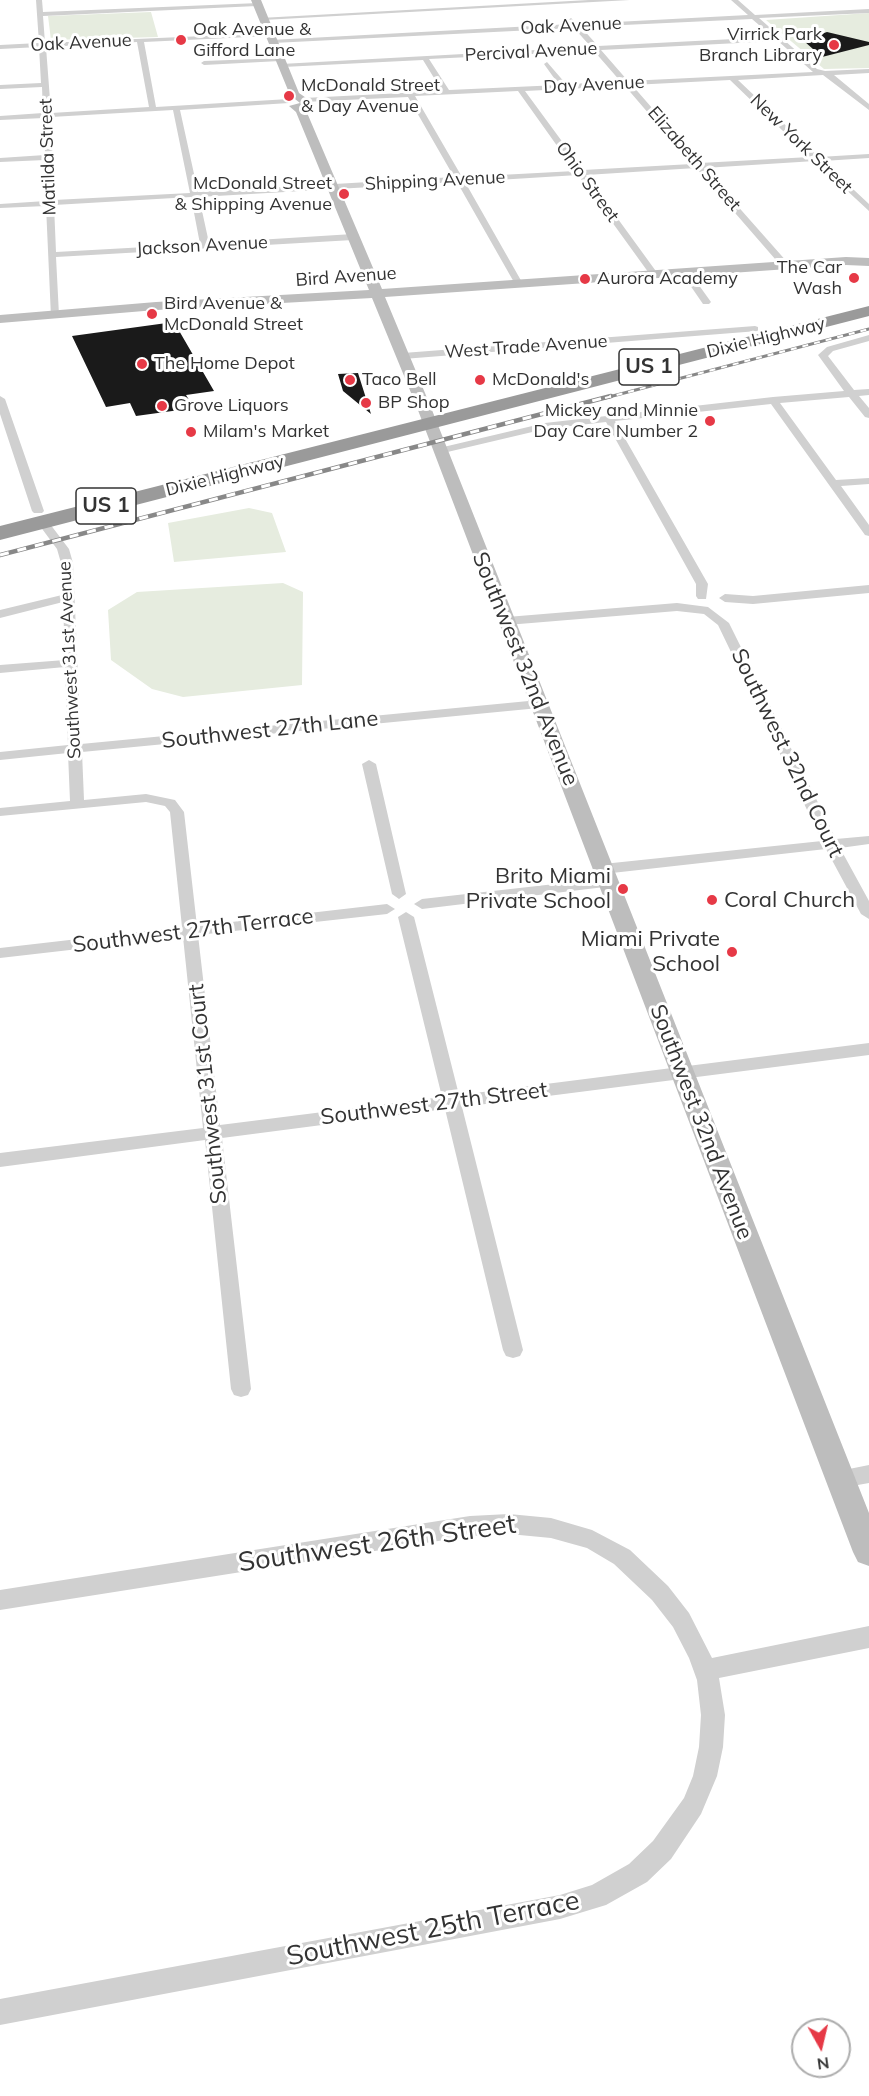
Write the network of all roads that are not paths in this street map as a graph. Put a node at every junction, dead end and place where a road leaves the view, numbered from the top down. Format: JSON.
{"nodes":[{"id":1,"x":39,"y":0,"type":"edge"},
{"id":2,"x":391,"y":0,"type":"edge"},
{"id":3,"x":627,"y":0,"type":"edge"},
{"id":4,"x":734,"y":0,"type":"edge"},
{"id":5,"x":257,"y":2,"type":"edge"},
{"id":6,"x":555,"y":2,"type":"edge"},
{"id":7,"x":397,"y":11,"type":"junction"},
{"id":8,"x":869,"y":11,"type":"edge"},
{"id":9,"x":40,"y":14,"type":"junction"},
{"id":10,"x":753,"y":16,"type":"junction"},
{"id":11,"x":263,"y":18,"type":"junction"},
{"id":12,"x":576,"y":26,"type":"junction"},
{"id":13,"x":272,"y":37,"type":"junction"},
{"id":14,"x":779,"y":39,"type":"junction"},
{"id":15,"x":140,"y":40,"type":"junction"},
{"id":16,"x":43,"y":45,"type":"junction"},
{"id":17,"x":0,"y":47,"type":"edge"},
{"id":18,"x":597,"y":49,"type":"junction"},
{"id":19,"x":425,"y":58,"type":"junction"},
{"id":20,"x":282,"y":62,"type":"junction"},
{"id":21,"x":204,"y":63,"type":"dead end"},
{"id":22,"x":547,"y":64,"type":"dead end"},
{"id":23,"x":869,"y":71,"type":"edge"},
{"id":24,"x":824,"y":74,"type":"junction"},
{"id":25,"x":732,"y":78,"type":"junction"},
{"id":26,"x":627,"y":84,"type":"junction"},
{"id":27,"x":45,"y":85,"type":"junction"},
{"id":28,"x":0,"y":87,"type":"edge"},
{"id":29,"x":564,"y":87,"type":"junction"},
{"id":30,"x":520,"y":89,"type":"junction"},
{"id":31,"x":447,"y":93,"type":"junction"},
{"id":32,"x":411,"y":95,"type":"junction"},
{"id":33,"x":298,"y":102,"type":"junction"},
{"id":34,"x":176,"y":108,"type":"junction"},
{"id":35,"x":869,"y":108,"type":"edge"},
{"id":36,"x":153,"y":109,"type":"junction"},
{"id":37,"x":47,"y":115,"type":"junction"},
{"id":38,"x":0,"y":118,"type":"edge"},
{"id":39,"x":869,"y":156,"type":"edge"},
{"id":40,"x":49,"y":158,"type":"junction"},
{"id":41,"x":816,"y":159,"type":"junction"},
{"id":42,"x":0,"y":160,"type":"edge"},
{"id":43,"x":699,"y":166,"type":"junction"},
{"id":44,"x":580,"y":173,"type":"junction"},
{"id":45,"x":460,"y":180,"type":"junction"},
{"id":46,"x":333,"y":187,"type":"junction"},
{"id":47,"x":194,"y":195,"type":"junction"},
{"id":48,"x":50,"y":203,"type":"junction"},
{"id":49,"x":0,"y":206,"type":"edge"},
{"id":50,"x":869,"y":209,"type":"edge"},
{"id":51,"x":353,"y":237,"type":"junction"},
{"id":52,"x":205,"y":246,"type":"junction"},
{"id":53,"x":51,"y":255,"type":"junction"},
{"id":54,"x":869,"y":257,"type":"edge"},
{"id":55,"x":846,"y":261,"type":"junction"},
{"id":56,"x":869,"y":262,"type":"edge"},
{"id":57,"x":785,"y":265,"type":"junction"},
{"id":58,"x":685,"y":272,"type":"junction"},
{"id":59,"x":654,"y":274,"type":"junction"},
{"id":60,"x":519,"y":284,"type":"junction"},
{"id":61,"x":376,"y":293,"type":"junction"},
{"id":62,"x":869,"y":301,"type":"edge"},
{"id":63,"x":706,"y":302,"type":"dead end"},
{"id":64,"x":869,"y":311,"type":"edge"},
{"id":65,"x":54,"y":315,"type":"junction"},
{"id":66,"x":0,"y":319,"type":"edge"},
{"id":67,"x":755,"y":329,"type":"junction"},
{"id":68,"x":686,"y":335,"type":"junction"},
{"id":69,"x":869,"y":338,"type":"edge"},
{"id":70,"x":703,"y":343,"type":"junction"},
{"id":71,"x":403,"y":356,"type":"junction"},
{"id":72,"x":869,"y":392,"type":"edge"},
{"id":73,"x":851,"y":393,"type":"junction"},
{"id":74,"x":0,"y":399,"type":"edge"},
{"id":75,"x":773,"y":400,"type":"junction"},
{"id":76,"x":869,"y":415,"type":"edge"},
{"id":77,"x":428,"y":418,"type":"junction"},
{"id":78,"x":609,"y":419,"type":"junction"},
{"id":79,"x":439,"y":451,"type":"junction"},
{"id":80,"x":869,"y":480,"type":"edge"},
{"id":81,"x":832,"y":483,"type":"junction"},
{"id":82,"x":41,"y":517,"type":"junction"},
{"id":83,"x":0,"y":520,"type":"edge"},
{"id":84,"x":0,"y":533,"type":"edge"},
{"id":85,"x":869,"y":533,"type":"edge"},
{"id":86,"x":869,"y":589,"type":"edge"},
{"id":87,"x":68,"y":597,"type":"junction"},
{"id":88,"x":703,"y":600,"type":"junction"},
{"id":89,"x":724,"y":607,"type":"junction"},
{"id":90,"x":0,"y":614,"type":"edge"},
{"id":91,"x":507,"y":621,"type":"junction"},
{"id":92,"x":71,"y":663,"type":"junction"},
{"id":93,"x":0,"y":669,"type":"edge"},
{"id":94,"x":539,"y":704,"type":"junction"},
{"id":95,"x":75,"y":749,"type":"junction"},
{"id":96,"x":0,"y":756,"type":"edge"},
{"id":97,"x":369,"y":764,"type":"dead end"},
{"id":98,"x":77,"y":804,"type":"junction"},
{"id":99,"x":0,"y":813,"type":"edge"},
{"id":100,"x":869,"y":840,"type":"edge"},
{"id":101,"x":830,"y":844,"type":"junction"},
{"id":102,"x":606,"y":876,"type":"junction"},
{"id":103,"x":399,"y":894,"type":"junction"},
{"id":104,"x":422,"y":904,"type":"junction"},
{"id":105,"x":387,"y":909,"type":"junction"},
{"id":106,"x":869,"y":914,"type":"edge"},
{"id":107,"x":406,"y":917,"type":"junction"},
{"id":108,"x":190,"y":931,"type":"junction"},
{"id":109,"x":0,"y":953,"type":"edge"},
{"id":110,"x":869,"y":1049,"type":"edge"},
{"id":111,"x":682,"y":1072,"type":"junction"},
{"id":112,"x":452,"y":1101,"type":"junction"},
{"id":113,"x":213,"y":1133,"type":"junction"},
{"id":114,"x":0,"y":1160,"type":"edge"},
{"id":115,"x":513,"y":1350,"type":"dead end"},
{"id":116,"x":241,"y":1389,"type":"dead end"},
{"id":117,"x":869,"y":1474,"type":"edge"},
{"id":118,"x":841,"y":1479,"type":"junction"},
{"id":119,"x":869,"y":1552,"type":"edge"},
{"id":120,"x":0,"y":1600,"type":"edge"},
{"id":121,"x":869,"y":1637,"type":"edge"},
{"id":122,"x":705,"y":1670,"type":"junction"},
{"id":123,"x":0,"y":2012,"type":"edge"}],
"edges":[{"from":1,"to":9,"type":"street","name":"Matilda Street"},
{"from":2,"to":7,"type":"street"},
{"from":3,"to":6,"type":"street"},
{"from":4,"to":10,"type":"street"},
{"from":5,"to":9,"type":"street"},
{"from":5,"to":11,"type":"street","name":"Southwest 32nd Avenue"},
{"from":6,"to":7,"type":"street"},
{"from":6,"to":12,"type":"street","name":"Elizabeth Street"},
{"from":7,"to":11,"type":"street"},
{"from":8,"to":10,"type":"street","name":"Oak Avenue"},
{"from":9,"to":16,"type":"street","name":"Matilda Street"},
{"from":10,"to":12,"type":"street","name":"Oak Avenue"},
{"from":10,"to":14,"type":"street"},
{"from":11,"to":13,"type":"street","name":"Southwest 32nd Avenue"},
{"from":12,"to":13,"type":"street","name":"Oak Avenue"},
{"from":12,"to":18,"type":"street","name":"Elizabeth Street"},
{"from":13,"to":15,"type":"street","name":"Oak Avenue"},
{"from":13,"to":20,"type":"street","name":"Southwest 32nd Avenue"},
{"from":14,"to":18,"type":"street","name":"Percival Avenue"},
{"from":14,"to":24,"type":"street"},
{"from":15,"to":16,"type":"street","name":"Oak Avenue"},
{"from":15,"to":36,"type":"street"},
{"from":16,"to":17,"type":"street","name":"Oak Avenue"},
{"from":16,"to":27,"type":"street","name":"Matilda Street"},
{"from":18,"to":19,"type":"street","name":"Percival Avenue"},
{"from":18,"to":26,"type":"street","name":"Elizabeth Street"},
{"from":19,"to":20,"type":"street","name":"Percival Avenue"},
{"from":19,"to":31,"type":"street"},
{"from":20,"to":21,"type":"street","name":"Percival Avenue"},
{"from":20,"to":33,"type":"street","name":"Southwest 32nd Avenue"},
{"from":22,"to":29,"type":"street"},
{"from":23,"to":24,"type":"street","name":"Day Avenue"},
{"from":24,"to":25,"type":"street","name":"Day Avenue"},
{"from":24,"to":35,"type":"street"},
{"from":25,"to":26,"type":"street","name":"Day Avenue"},
{"from":25,"to":41,"type":"street","name":"New York Street"},
{"from":26,"to":29,"type":"street","name":"Day Avenue"},
{"from":26,"to":43,"type":"street","name":"Elizabeth Street"},
{"from":27,"to":28,"type":"street"},
{"from":27,"to":37,"type":"street","name":"Matilda Street"},
{"from":29,"to":30,"type":"street","name":"Day Avenue"},
{"from":30,"to":31,"type":"street","name":"Day Avenue"},
{"from":30,"to":44,"type":"street","name":"Ohio Street"},
{"from":31,"to":32,"type":"street","name":"Day Avenue"},
{"from":32,"to":33,"type":"street","name":"Day Avenue"},
{"from":32,"to":45,"type":"street"},
{"from":33,"to":34,"type":"street","name":"Day Avenue"},
{"from":33,"to":46,"type":"street","name":"Southwest 32nd Avenue"},
{"from":34,"to":36,"type":"street","name":"Day Avenue"},
{"from":34,"to":47,"type":"street"},
{"from":36,"to":37,"type":"street","name":"Day Avenue"},
{"from":37,"to":38,"type":"street","name":"Day Avenue"},
{"from":37,"to":40,"type":"street","name":"Matilda Street"},
{"from":39,"to":41,"type":"street","name":"Shipping Avenue"},
{"from":40,"to":42,"type":"street"},
{"from":40,"to":48,"type":"street","name":"Matilda Street"},
{"from":41,"to":43,"type":"street","name":"Shipping Avenue"},
{"from":41,"to":50,"type":"street","name":"New York Street"},
{"from":43,"to":44,"type":"street","name":"Shipping Avenue"},
{"from":43,"to":57,"type":"street","name":"Elizabeth Street"},
{"from":44,"to":45,"type":"street","name":"Shipping Avenue"},
{"from":44,"to":59,"type":"street","name":"Ohio Street"},
{"from":45,"to":46,"type":"street","name":"Shipping Avenue"},
{"from":45,"to":60,"type":"street"},
{"from":46,"to":47,"type":"street","name":"Shipping Avenue"},
{"from":46,"to":51,"type":"street","name":"Southwest 32nd Avenue"},
{"from":47,"to":48,"type":"street","name":"Shipping Avenue"},
{"from":47,"to":52,"type":"street"},
{"from":48,"to":49,"type":"street","name":"Shipping Avenue"},
{"from":48,"to":53,"type":"street","name":"Matilda Street"},
{"from":51,"to":52,"type":"street","name":"Jackson Avenue"},
{"from":51,"to":61,"type":"street","name":"Southwest 32nd Avenue"},
{"from":52,"to":53,"type":"street","name":"Jackson Avenue"},
{"from":53,"to":65,"type":"street","name":"Matilda Street"},
{"from":54,"to":55,"type":"street","name":"Bird Avenue"},
{"from":55,"to":56,"type":"street","name":"Bird Avenue"},
{"from":55,"to":57,"type":"street","name":"Bird Avenue"},
{"from":57,"to":58,"type":"street","name":"Bird Avenue"},
{"from":58,"to":59,"type":"street","name":"Bird Avenue"},
{"from":58,"to":63,"type":"street"},
{"from":59,"to":60,"type":"street","name":"Bird Avenue"},
{"from":60,"to":61,"type":"street","name":"Bird Avenue"},
{"from":61,"to":65,"type":"street","name":"Bird Avenue"},
{"from":61,"to":71,"type":"street","name":"Southwest 32nd Avenue"},
{"from":62,"to":67,"type":"highway","number":"US 1"},
{"from":64,"to":77,"type":"highway","name":"Dixie Highway","number":"US 1"},
{"from":65,"to":66,"type":"street","name":"Bird Avenue"},
{"from":67,"to":68,"type":"street","name":"West Trade Avenue"},
{"from":67,"to":70,"type":"highway","number":"US 1"},
{"from":68,"to":70,"type":"street","name":"West Trade Avenue"},
{"from":68,"to":71,"type":"street","name":"West Trade Avenue"},
{"from":69,"to":73,"type":"street"},
{"from":70,"to":77,"type":"highway","number":"US 1"},
{"from":71,"to":77,"type":"street","name":"Southwest 32nd Avenue"},
{"from":72,"to":73,"type":"street"},
{"from":73,"to":75,"type":"street"},
{"from":73,"to":76,"type":"street"},
{"from":74,"to":82,"type":"street","name":"Southwest 31st Avenue"},
{"from":75,"to":78,"type":"street"},
{"from":75,"to":81,"type":"street"},
{"from":77,"to":79,"type":"street","name":"Southwest 32nd Avenue"},
{"from":77,"to":82,"type":"highway","name":"Dixie Highway","number":"US 1"},
{"from":78,"to":79,"type":"street"},
{"from":78,"to":88,"type":"street","name":"Southwest 32nd Court"},
{"from":79,"to":91,"type":"street","name":"Southwest 32nd Avenue"},
{"from":80,"to":81,"type":"street"},
{"from":81,"to":85,"type":"street"},
{"from":82,"to":83,"type":"highway","number":"US 1"},
{"from":82,"to":84,"type":"highway","name":"Dixie Highway","number":"US 1"},
{"from":82,"to":87,"type":"street","name":"Southwest 31st Avenue"},
{"from":86,"to":89,"type":"street"},
{"from":87,"to":90,"type":"street"},
{"from":87,"to":92,"type":"street","name":"Southwest 31st Avenue"},
{"from":88,"to":89,"type":"street","name":"Southwest 32nd Court"},
{"from":88,"to":89,"type":"street"},
{"from":88,"to":91,"type":"street"},
{"from":89,"to":101,"type":"street","name":"Southwest 32nd Court"},
{"from":91,"to":94,"type":"street","name":"Southwest 32nd Avenue"},
{"from":92,"to":93,"type":"street"},
{"from":92,"to":95,"type":"street","name":"Southwest 31st Avenue"},
{"from":94,"to":95,"type":"street","name":"Southwest 27th Lane"},
{"from":94,"to":102,"type":"street","name":"Southwest 32nd Avenue"},
{"from":95,"to":96,"type":"street","name":"Southwest 27th Lane"},
{"from":95,"to":98,"type":"street","name":"Southwest 31st Avenue"},
{"from":97,"to":103,"type":"street"},
{"from":98,"to":99,"type":"street"},
{"from":98,"to":108,"type":"street","name":"Southwest 31st Court"},
{"from":100,"to":101,"type":"street"},
{"from":101,"to":102,"type":"street"},
{"from":101,"to":106,"type":"street","name":"Southwest 32nd Court"},
{"from":102,"to":104,"type":"street"},
{"from":102,"to":111,"type":"street","name":"Southwest 32nd Avenue"},
{"from":103,"to":104,"type":"street"},
{"from":103,"to":105,"type":"street"},
{"from":104,"to":107,"type":"street"},
{"from":105,"to":107,"type":"street","name":"Southwest 27th Terrace"},
{"from":105,"to":108,"type":"street","name":"Southwest 27th Terrace"},
{"from":107,"to":112,"type":"street"},
{"from":108,"to":109,"type":"street","name":"Southwest 27th Terrace"},
{"from":108,"to":113,"type":"street","name":"Southwest 31st Court"},
{"from":110,"to":111,"type":"street","name":"Southwest 27th Street"},
{"from":111,"to":112,"type":"street","name":"Southwest 27th Street"},
{"from":111,"to":118,"type":"street","name":"Southwest 32nd Avenue"},
{"from":112,"to":113,"type":"street","name":"Southwest 27th Street"},
{"from":112,"to":115,"type":"street"},
{"from":113,"to":114,"type":"street","name":"Southwest 27th Street"},
{"from":113,"to":116,"type":"street","name":"Southwest 31st Court"},
{"from":117,"to":118,"type":"street"},
{"from":118,"to":119,"type":"street","name":"Southwest 32nd Avenue"},
{"from":120,"to":122,"type":"street","name":"Southwest 26th Street"},
{"from":121,"to":122,"type":"street"},
{"from":122,"to":123,"type":"street","name":"Southwest 25th Terrace"}]}
